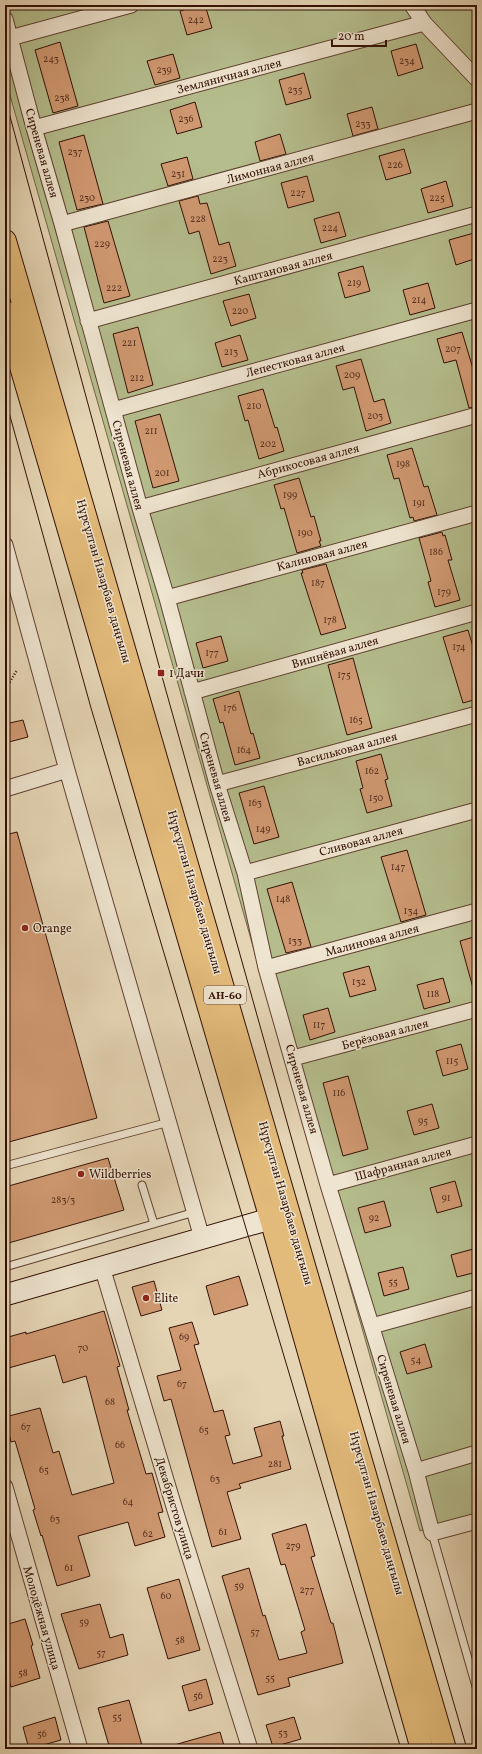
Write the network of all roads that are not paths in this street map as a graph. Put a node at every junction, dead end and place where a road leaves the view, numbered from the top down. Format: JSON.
{"nodes":[{"id":1,"x":131,"y":5,"type":"edge"},
{"id":2,"x":412,"y":5,"type":"edge"},
{"id":3,"x":5,"y":19,"type":"edge"},
{"id":4,"x":424,"y":23,"type":"junction"},
{"id":5,"x":10,"y":38,"type":"junction"},
{"id":6,"x":477,"y":79,"type":"edge"},
{"id":7,"x":477,"y":112,"type":"edge"},
{"id":8,"x":34,"y":128,"type":"junction"},
{"id":9,"x":477,"y":214,"type":"edge"},
{"id":10,"x":62,"y":224,"type":"junction"},
{"id":11,"x":5,"y":242,"type":"edge"},
{"id":12,"x":477,"y":310,"type":"edge"},
{"id":13,"x":5,"y":312,"type":"edge"},
{"id":14,"x":88,"y":321,"type":"junction"},
{"id":15,"x":113,"y":410,"type":"junction"},
{"id":16,"x":477,"y":415,"type":"edge"},
{"id":17,"x":140,"y":508,"type":"junction"},
{"id":18,"x":477,"y":513,"type":"edge"},
{"id":19,"x":5,"y":545,"type":"edge"},
{"id":20,"x":167,"y":598,"type":"junction"},
{"id":21,"x":477,"y":612,"type":"edge"},
{"id":22,"x":192,"y":692,"type":"junction"},
{"id":23,"x":477,"y":714,"type":"edge"},
{"id":24,"x":68,"y":770,"type":"junction"},
{"id":25,"x":217,"y":784,"type":"junction"},
{"id":26,"x":5,"y":789,"type":"edge"},
{"id":27,"x":477,"y":810,"type":"edge"},
{"id":28,"x":245,"y":873,"type":"junction"},
{"id":29,"x":477,"y":911,"type":"edge"},
{"id":30,"x":266,"y":968,"type":"junction"},
{"id":31,"x":477,"y":1009,"type":"edge"},
{"id":32,"x":293,"y":1058,"type":"junction"},
{"id":33,"x":169,"y":1122,"type":"junction"},
{"id":34,"x":477,"y":1144,"type":"edge"},
{"id":35,"x":5,"y":1166,"type":"edge"},
{"id":36,"x":142,"y":1185,"type":"dead end"},
{"id":37,"x":328,"y":1185,"type":"junction"},
{"id":38,"x":195,"y":1212,"type":"junction"},
{"id":39,"x":280,"y":1216,"type":"junction"},
{"id":40,"x":154,"y":1224,"type":"junction"},
{"id":41,"x":202,"y":1238,"type":"junction"},
{"id":42,"x":5,"y":1267,"type":"edge"},
{"id":43,"x":102,"y":1267,"type":"junction"},
{"id":44,"x":5,"y":1294,"type":"edge"},
{"id":45,"x":477,"y":1297,"type":"edge"},
{"id":46,"x":372,"y":1326,"type":"junction"},
{"id":47,"x":477,"y":1453,"type":"edge"},
{"id":48,"x":416,"y":1471,"type":"junction"},
{"id":49,"x":5,"y":1487,"type":"edge"},
{"id":50,"x":477,"y":1521,"type":"edge"},
{"id":51,"x":432,"y":1533,"type":"junction"},
{"id":52,"x":477,"y":1690,"type":"edge"},
{"id":53,"x":80,"y":1749,"type":"edge"},
{"id":54,"x":250,"y":1749,"type":"edge"},
{"id":55,"x":422,"y":1749,"type":"edge"},
{"id":56,"x":445,"y":1749,"type":"edge"}],
"edges":[{"from":1,"to":5,"type":"street"},
{"from":2,"to":4,"type":"street"},
{"from":3,"to":5,"type":"street","name":"Сиреневая аллея"},
{"from":4,"to":6,"type":"street"},
{"from":4,"to":8,"type":"street","name":"Земляничная аллея"},
{"from":5,"to":8,"type":"street","name":"Сиреневая аллея"},
{"from":7,"to":10,"type":"street","name":"Лимонная аллея"},
{"from":8,"to":10,"type":"street","name":"Сиреневая аллея"},
{"from":9,"to":14,"type":"street","name":"Каштановая аллея"},
{"from":10,"to":14,"type":"street","name":"Сиреневая аллея"},
{"from":11,"to":39,"type":"main road","name":"Нұрсұлтан Назарбаев даңғылы","number":"АН-60"},
{"from":12,"to":15,"type":"street","name":"Лепестковая аллея"},
{"from":13,"to":39,"type":"main road","name":"Нұрсұлтан Назарбаев даңғылы","number":"АН-60"},
{"from":14,"to":15,"type":"street","name":"Сиреневая аллея"},
{"from":15,"to":17,"type":"street","name":"Сиреневая аллея"},
{"from":16,"to":17,"type":"street","name":"Абрикосовая аллея"},
{"from":17,"to":20,"type":"street","name":"Сиреневая аллея"},
{"from":18,"to":20,"type":"street","name":"Калиновая аллея"},
{"from":19,"to":24,"type":"street"},
{"from":20,"to":22,"type":"street","name":"Сиреневая аллея"},
{"from":21,"to":22,"type":"street","name":"Вишнёвая аллея"},
{"from":22,"to":25,"type":"street","name":"Сиреневая аллея"},
{"from":23,"to":25,"type":"street","name":"Васильковая аллея"},
{"from":24,"to":26,"type":"street"},
{"from":24,"to":33,"type":"street"},
{"from":25,"to":28,"type":"street","name":"Сиреневая аллея"},
{"from":27,"to":28,"type":"street","name":"Сливовая аллея"},
{"from":28,"to":30,"type":"street","name":"Сиреневая аллея"},
{"from":29,"to":30,"type":"street","name":"Малиновая аллея"},
{"from":30,"to":32,"type":"street","name":"Сиреневая аллея"},
{"from":31,"to":32,"type":"street","name":"Берёзовая аллея"},
{"from":32,"to":37,"type":"street","name":"Сиреневая аллея"},
{"from":33,"to":35,"type":"lane"},
{"from":33,"to":38,"type":"street"},
{"from":34,"to":37,"type":"street","name":"Шафранная аллея"},
{"from":36,"to":40,"type":"lane"},
{"from":37,"to":46,"type":"street","name":"Сиреневая аллея"},
{"from":38,"to":40,"type":"lane"},
{"from":38,"to":41,"type":"street"},
{"from":39,"to":41,"type":"street"},
{"from":39,"to":55,"type":"main road","name":"Нұрсұлтан Назарбаев даңғылы","number":"АН-60"},
{"from":39,"to":56,"type":"main road","name":"Нұрсұлтан Назарбаев даңғылы","number":"АН-60"},
{"from":40,"to":42,"type":"lane"},
{"from":41,"to":43,"type":"street"},
{"from":43,"to":44,"type":"street"},
{"from":43,"to":54,"type":"street","name":"Декабристов улица"},
{"from":45,"to":46,"type":"street"},
{"from":46,"to":48,"type":"street","name":"Сиреневая аллея"},
{"from":47,"to":48,"type":"street"},
{"from":48,"to":51,"type":"street","name":"Сиреневая аллея"},
{"from":49,"to":53,"type":"street","name":"Молодёжная улица"},
{"from":50,"to":51,"type":"street"},
{"from":51,"to":52,"type":"lane"}]}
